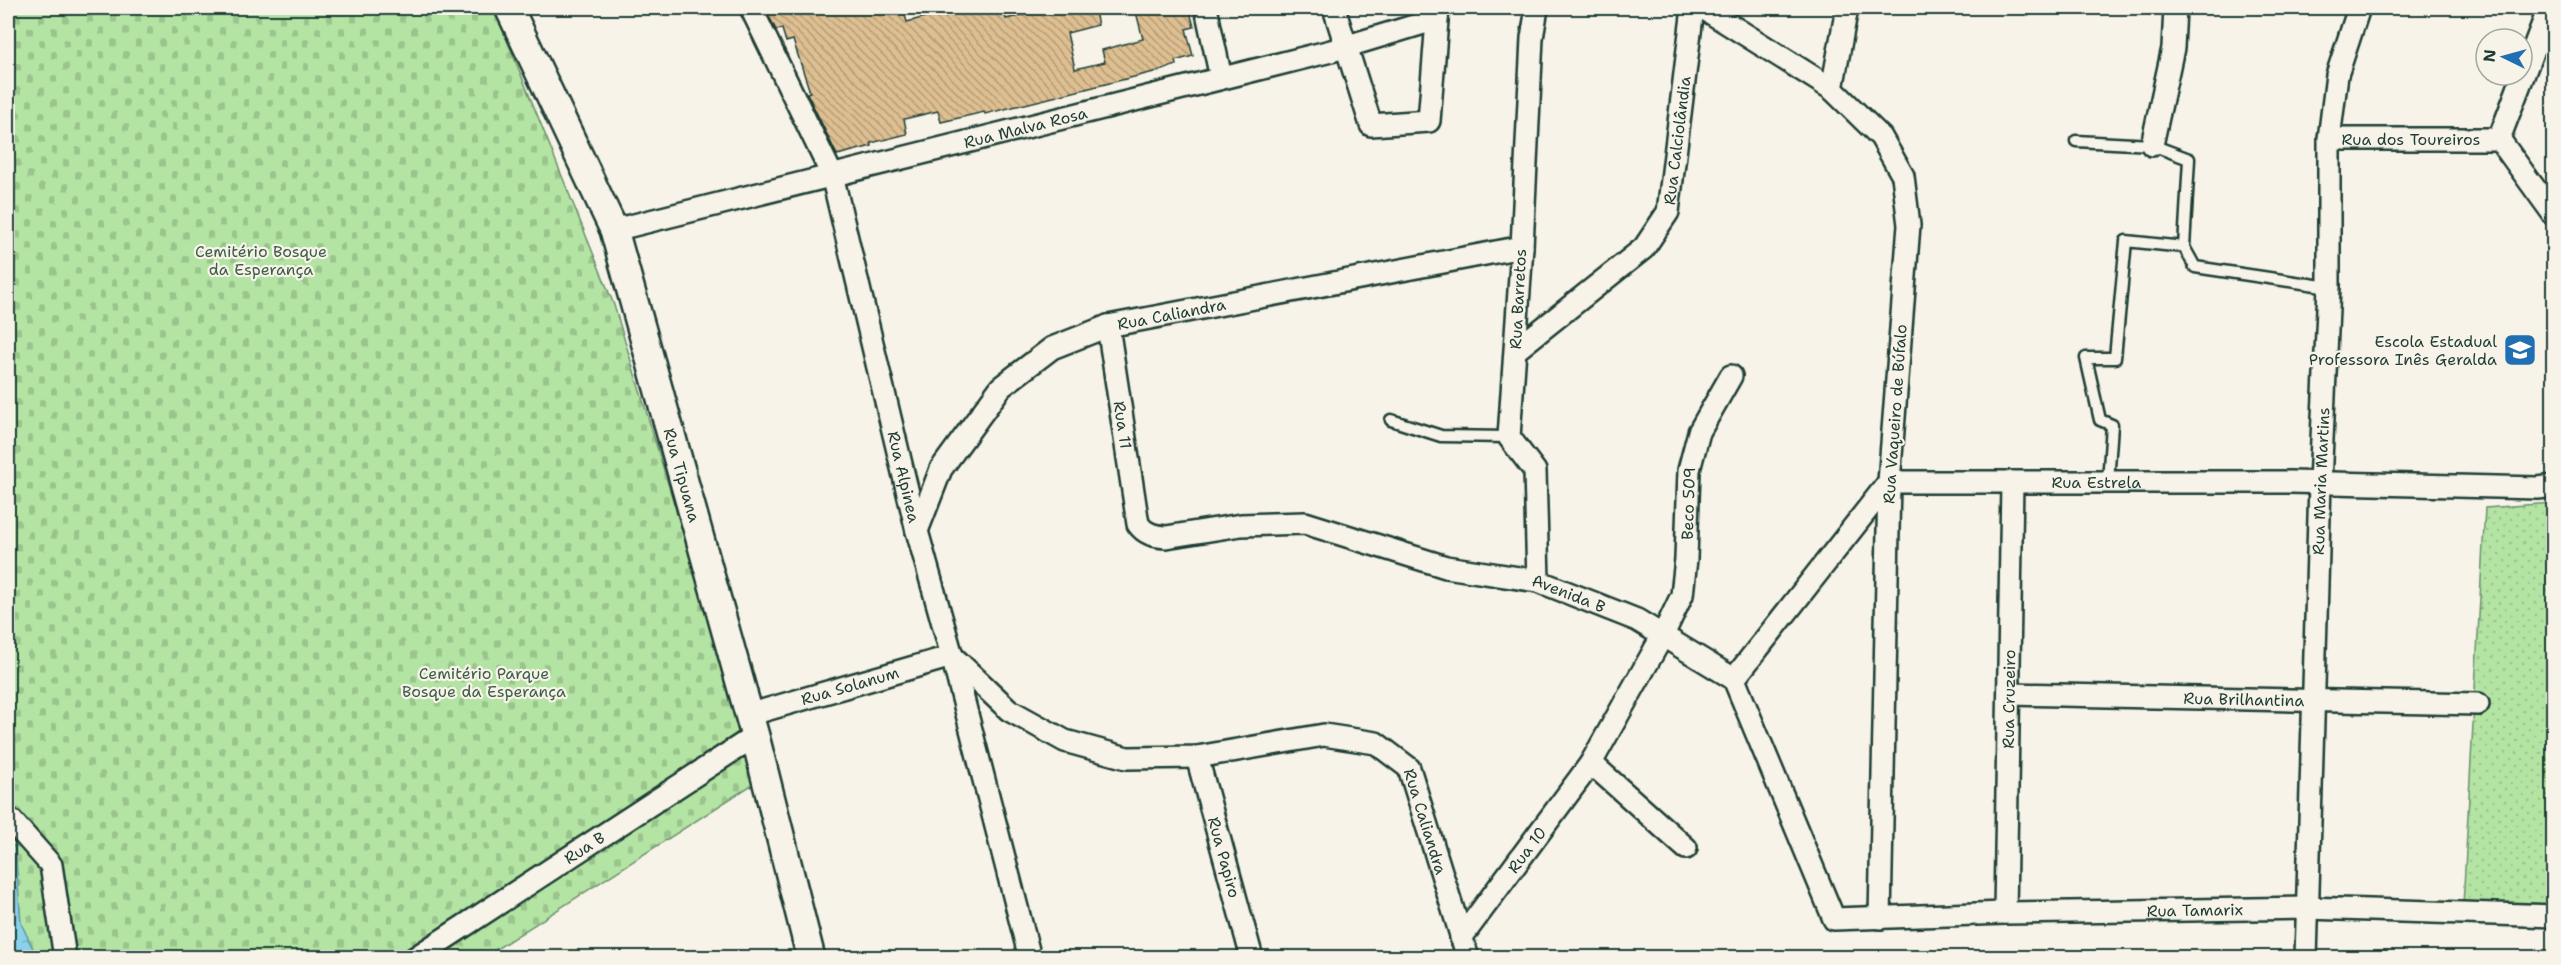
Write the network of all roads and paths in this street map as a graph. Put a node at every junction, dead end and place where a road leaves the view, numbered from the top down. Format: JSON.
{"nodes":[{"id":1,"x":509,"y":8,"type":"edge"},
{"id":2,"x":751,"y":8,"type":"edge"},
{"id":3,"x":1206,"y":8,"type":"edge"},
{"id":4,"x":1334,"y":8,"type":"edge"},
{"id":5,"x":1537,"y":8,"type":"edge"},
{"id":6,"x":1693,"y":8,"type":"edge"},
{"id":7,"x":1703,"y":8,"type":"edge"},
{"id":8,"x":1847,"y":8,"type":"edge"},
{"id":9,"x":2175,"y":8,"type":"edge"},
{"id":10,"x":2359,"y":8,"type":"edge"},
{"id":11,"x":2548,"y":8,"type":"edge"},
{"id":12,"x":1437,"y":13,"type":"edge"},
{"id":13,"x":1344,"y":48,"type":"junction"},
{"id":14,"x":1221,"y":78,"type":"junction"},
{"id":15,"x":1832,"y":89,"type":"junction"},
{"id":16,"x":2329,"y":139,"type":"junction"},
{"id":17,"x":2499,"y":139,"type":"junction"},
{"id":18,"x":2076,"y":141,"type":"dead end"},
{"id":19,"x":2152,"y":144,"type":"junction"},
{"id":20,"x":832,"y":175,"type":"junction"},
{"id":21,"x":2553,"y":215,"type":"edge"},
{"id":22,"x":614,"y":230,"type":"junction"},
{"id":23,"x":1522,"y":247,"type":"junction"},
{"id":24,"x":2184,"y":247,"type":"junction"},
{"id":25,"x":2329,"y":287,"type":"junction"},
{"id":26,"x":1108,"y":326,"type":"junction"},
{"id":27,"x":1515,"y":350,"type":"junction"},
{"id":28,"x":1731,"y":376,"type":"dead end"},
{"id":29,"x":1391,"y":420,"type":"dead end"},
{"id":30,"x":1509,"y":437,"type":"junction"},
{"id":31,"x":1890,"y":482,"type":"junction"},
{"id":32,"x":2108,"y":482,"type":"junction"},
{"id":33,"x":2012,"y":483,"type":"junction"},
{"id":34,"x":2320,"y":483,"type":"junction"},
{"id":35,"x":2553,"y":486,"type":"edge"},
{"id":36,"x":1137,"y":524,"type":"joint"},
{"id":37,"x":917,"y":531,"type":"junction"},
{"id":38,"x":1538,"y":581,"type":"junction"},
{"id":39,"x":1663,"y":635,"type":"junction"},
{"id":40,"x":952,"y":656,"type":"junction"},
{"id":41,"x":1734,"y":679,"type":"junction"},
{"id":42,"x":2010,"y":694,"type":"junction"},
{"id":43,"x":2313,"y":701,"type":"junction"},
{"id":44,"x":2478,"y":704,"type":"dead end"},
{"id":45,"x":752,"y":726,"type":"junction"},
{"id":46,"x":1197,"y":757,"type":"junction"},
{"id":47,"x":1592,"y":763,"type":"junction"},
{"id":48,"x":8,"y":821,"type":"edge"},
{"id":49,"x":1686,"y":848,"type":"dead end"},
{"id":50,"x":2307,"y":908,"type":"junction"},
{"id":51,"x":2005,"y":913,"type":"junction"},
{"id":52,"x":2553,"y":916,"type":"edge"},
{"id":53,"x":1880,"y":918,"type":"junction"},
{"id":54,"x":1465,"y":948,"type":"edge"},
{"id":55,"x":65,"y":957,"type":"edge"},
{"id":56,"x":415,"y":957,"type":"edge"},
{"id":57,"x":811,"y":957,"type":"edge"},
{"id":58,"x":1030,"y":957,"type":"edge"},
{"id":59,"x":1252,"y":957,"type":"edge"},
{"id":60,"x":2306,"y":957,"type":"edge"}],
"edges":[{"from":1,"to":22,"type":"street","name":"Rua Tipuana"},
{"from":2,"to":20,"type":"street","name":"Rua Alpinea"},
{"from":3,"to":14,"type":"street"},
{"from":4,"to":13,"type":"street"},
{"from":5,"to":23,"type":"street","name":"Rua Barretos"},
{"from":6,"to":27,"type":"street","name":"Rua Calciolândia"},
{"from":7,"to":15,"type":"street","name":"Rua Vaqueiro de Búfalo"},
{"from":8,"to":15,"type":"street"},
{"from":9,"to":19,"type":"street"},
{"from":10,"to":16,"type":"street","name":"Rua Maria Martins"},
{"from":11,"to":17,"type":"street","name":"Rua dos Toureiros"},
{"from":12,"to":13,"type":"street","name":"Rua Malva Rosa"},
{"from":12,"to":13,"type":"street"},
{"from":13,"to":14,"type":"street","name":"Rua Malva Rosa"},
{"from":14,"to":20,"type":"street","name":"Rua Malva Rosa"},
{"from":15,"to":31,"type":"street","name":"Rua Vaqueiro de Búfalo"},
{"from":16,"to":17,"type":"street","name":"Rua dos Toureiros"},
{"from":16,"to":25,"type":"street","name":"Rua Maria Martins"},
{"from":17,"to":21,"type":"street"},
{"from":18,"to":19,"type":"lane"},
{"from":19,"to":24,"type":"lane"},
{"from":20,"to":22,"type":"street","name":"Rua Malva Rosa"},
{"from":20,"to":37,"type":"street","name":"Rua Alpinea"},
{"from":22,"to":45,"type":"street","name":"Rua Tipuana"},
{"from":23,"to":26,"type":"street","name":"Rua Caliandra"},
{"from":23,"to":27,"type":"street","name":"Rua Barretos"},
{"from":24,"to":25,"type":"lane"},
{"from":24,"to":32,"type":"lane"},
{"from":25,"to":34,"type":"street","name":"Rua Maria Martins"},
{"from":26,"to":36,"type":"street","name":"Rua 11"},
{"from":26,"to":37,"type":"street","name":"Rua Caliandra"},
{"from":27,"to":30,"type":"street","name":"Rua Barretos"},
{"from":28,"to":39,"type":"street","name":"Beco 509"},
{"from":29,"to":30,"type":"lane"},
{"from":30,"to":38,"type":"street"},
{"from":31,"to":33,"type":"street","name":"Rua Estrela"},
{"from":31,"to":41,"type":"street"},
{"from":31,"to":53,"type":"street","name":"Rua Vaqueiro de Búfalo"},
{"from":32,"to":33,"type":"street","name":"Rua Estrela"},
{"from":32,"to":34,"type":"street","name":"Rua Estrela"},
{"from":33,"to":42,"type":"street","name":"Rua Cruzeiro"},
{"from":34,"to":35,"type":"street","name":"Rua Estrela"},
{"from":34,"to":43,"type":"street","name":"Rua Maria Martins"},
{"from":36,"to":38,"type":"street","name":"Avenida B"},
{"from":37,"to":40,"type":"street","name":"Rua Alpinea"},
{"from":38,"to":39,"type":"street","name":"Avenida B"},
{"from":39,"to":41,"type":"street","name":"Avenida B"},
{"from":39,"to":47,"type":"street","name":"Rua 10"},
{"from":40,"to":45,"type":"street","name":"Rua Solanum"},
{"from":40,"to":46,"type":"street","name":"Rua Caliandra"},
{"from":40,"to":58,"type":"street","name":"Rua Alpinea"},
{"from":41,"to":53,"type":"street","name":"Rua Tamarix"},
{"from":42,"to":43,"type":"street","name":"Rua Brilhantina"},
{"from":42,"to":51,"type":"street","name":"Rua Cruzeiro"},
{"from":43,"to":44,"type":"street","name":"Rua Brilhantina"},
{"from":43,"to":50,"type":"street","name":"Rua Maria Martins"},
{"from":45,"to":56,"type":"street","name":"Rua B"},
{"from":45,"to":57,"type":"street","name":"Rua Tipuana"},
{"from":46,"to":54,"type":"street","name":"Rua Caliandra"},
{"from":46,"to":59,"type":"street","name":"Rua Papiro"},
{"from":47,"to":49,"type":"street"},
{"from":47,"to":54,"type":"street","name":"Rua 10"},
{"from":48,"to":55,"type":"street"},
{"from":50,"to":51,"type":"street","name":"Rua Tamarix"},
{"from":50,"to":52,"type":"street","name":"Rua Tamarix"},
{"from":50,"to":60,"type":"street","name":"Rua Maria Martins"},
{"from":51,"to":53,"type":"street","name":"Rua Tamarix"}]}
